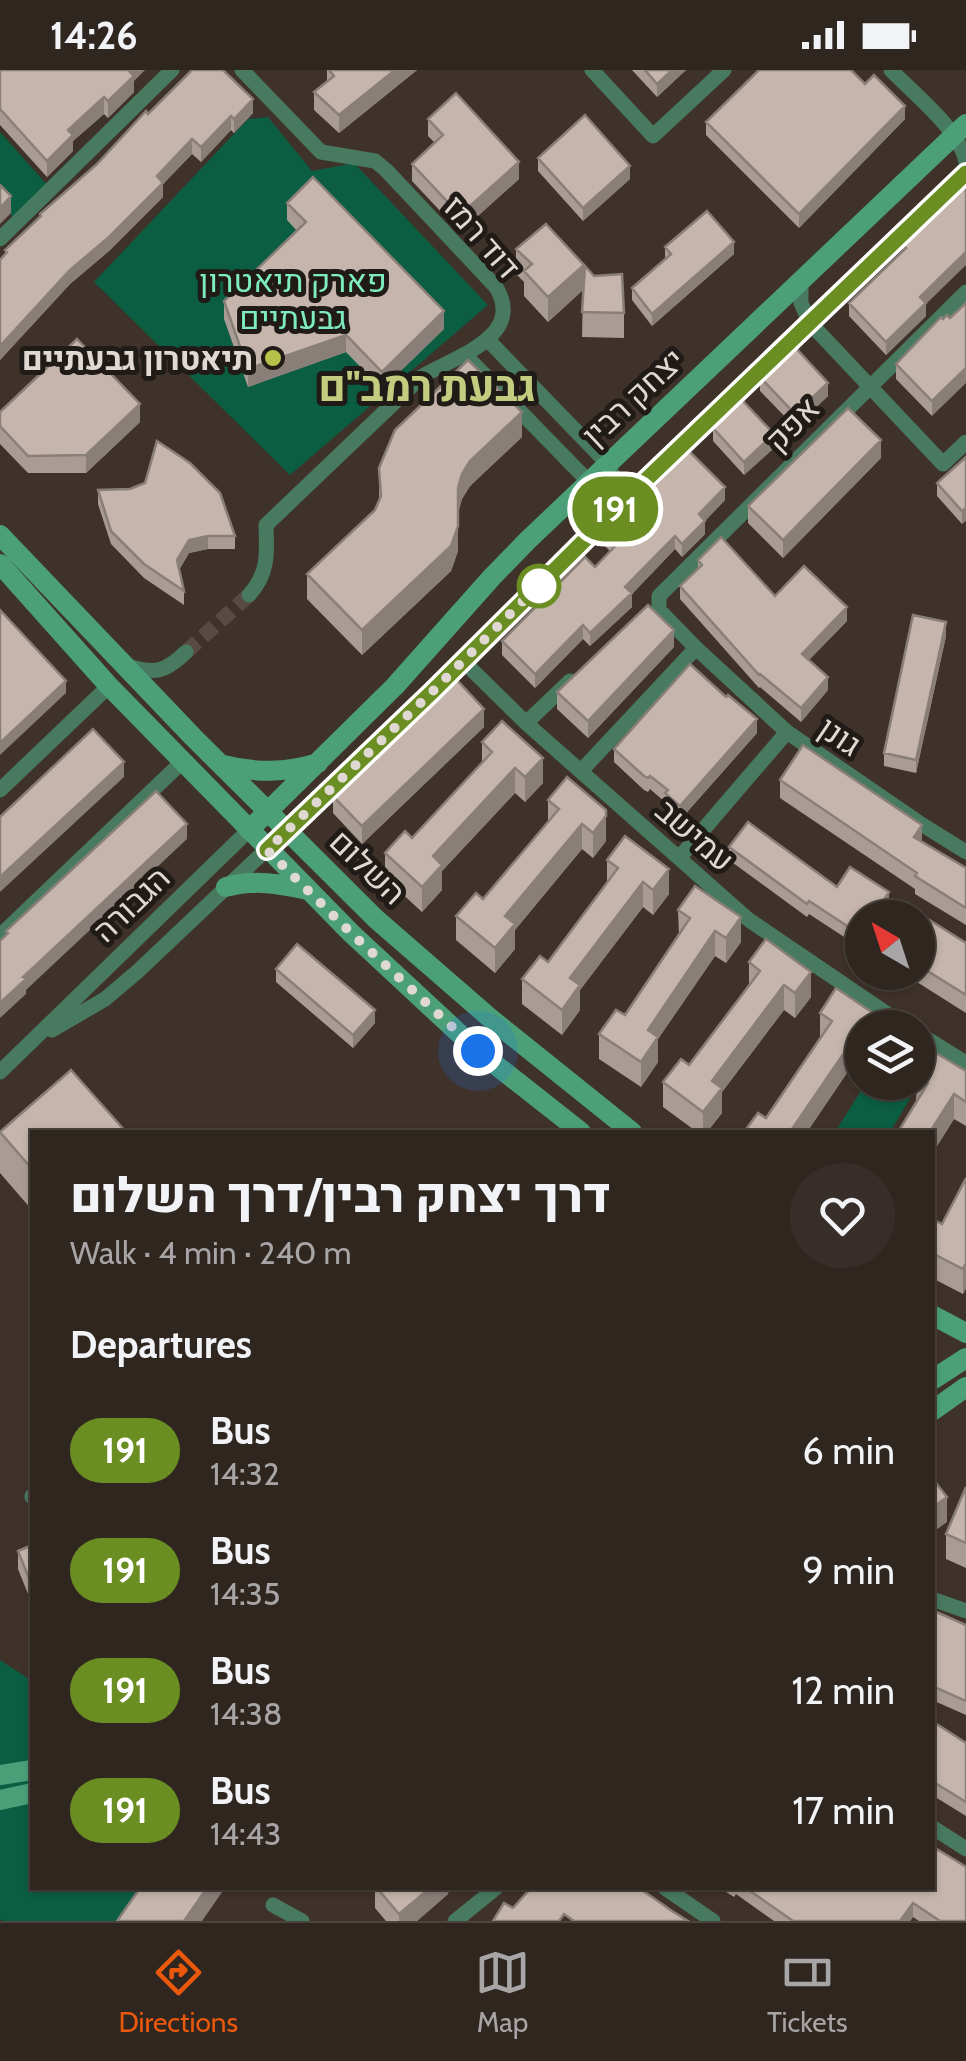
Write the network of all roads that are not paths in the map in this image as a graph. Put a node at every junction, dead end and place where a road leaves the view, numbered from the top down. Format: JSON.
{"nodes":[{"id":1,"x":172,"y":70,"type":"edge"},
{"id":2,"x":242,"y":70,"type":"edge"},
{"id":3,"x":592,"y":70,"type":"edge"},
{"id":4,"x":724,"y":70,"type":"edge"},
{"id":5,"x":891,"y":70,"type":"edge"},
{"id":6,"x":960,"y":129,"type":"edge"},
{"id":7,"x":966,"y":162,"type":"edge"},
{"id":8,"x":966,"y":173,"type":"edge"},
{"id":9,"x":0,"y":239,"type":"edge"},
{"id":10,"x":801,"y":282,"type":"junction"},
{"id":11,"x":966,"y":292,"type":"edge"},
{"id":12,"x":810,"y":324,"type":"junction"},
{"id":13,"x":486,"y":339,"type":"junction"},
{"id":14,"x":466,"y":356,"type":"junction"},
{"id":15,"x":869,"y":386,"type":"junction"},
{"id":16,"x":966,"y":442,"type":"edge"},
{"id":17,"x":607,"y":463,"type":"junction"},
{"id":18,"x":588,"y":481,"type":"junction"},
{"id":19,"x":626,"y":499,"type":"junction"},
{"id":20,"x":0,"y":535,"type":"edge"},
{"id":21,"x":0,"y":564,"type":"edge"},
{"id":22,"x":249,"y":595,"type":"tunnel mouth"},
{"id":23,"x":658,"y":596,"type":"junction"},
{"id":24,"x":640,"y":614,"type":"edge"},
{"id":25,"x":696,"y":648,"type":"junction"},
{"id":26,"x":186,"y":652,"type":"tunnel mouth"},
{"id":27,"x":464,"y":661,"type":"junction"},
{"id":28,"x":124,"y":666,"type":"junction"},
{"id":29,"x":585,"y":666,"type":"edge"},
{"id":30,"x":109,"y":686,"type":"junction"},
{"id":31,"x":526,"y":723,"type":"junction"},
{"id":32,"x":786,"y":732,"type":"junction"},
{"id":33,"x":182,"y":762,"type":"junction"},
{"id":34,"x":320,"y":762,"type":"junction"},
{"id":35,"x":221,"y":764,"type":"junction"},
{"id":36,"x":581,"y":771,"type":"junction"},
{"id":37,"x":0,"y":790,"type":"edge"},
{"id":38,"x":268,"y":812,"type":"junction"},
{"id":39,"x":249,"y":830,"type":"junction"},
{"id":40,"x":288,"y":831,"type":"junction"},
{"id":41,"x":267,"y":850,"type":"junction"},
{"id":42,"x":966,"y":852,"type":"edge"},
{"id":43,"x":678,"y":858,"type":"junction"},
{"id":44,"x":226,"y":887,"type":"junction"},
{"id":45,"x":308,"y":890,"type":"junction"},
{"id":46,"x":0,"y":936,"type":"edge"},
{"id":47,"x":882,"y":1010,"type":"edge"},
{"id":48,"x":35,"y":1039,"type":"junction"},
{"id":49,"x":935,"y":1043,"type":"edge"},
{"id":50,"x":966,"y":1062,"type":"edge"},
{"id":51,"x":0,"y":1072,"type":"edge"},
{"id":52,"x":578,"y":1130,"type":"edge"},
{"id":53,"x":630,"y":1130,"type":"edge"},
{"id":54,"x":935,"y":1317,"type":"edge"},
{"id":55,"x":966,"y":1333,"type":"edge"},
{"id":56,"x":966,"y":1358,"type":"edge"},
{"id":57,"x":944,"y":1372,"type":"edge"},
{"id":58,"x":966,"y":1387,"type":"edge"},
{"id":59,"x":935,"y":1409,"type":"edge"},
{"id":60,"x":935,"y":1599,"type":"edge"},
{"id":61,"x":966,"y":1612,"type":"edge"},
{"id":62,"x":30,"y":1770,"type":"edge"},
{"id":63,"x":0,"y":1775,"type":"edge"},
{"id":64,"x":30,"y":1793,"type":"edge"},
{"id":65,"x":0,"y":1800,"type":"edge"},
{"id":66,"x":935,"y":1828,"type":"edge"},
{"id":67,"x":966,"y":1849,"type":"edge"},
{"id":68,"x":494,"y":1890,"type":"edge"},
{"id":69,"x":668,"y":1890,"type":"edge"},
{"id":70,"x":274,"y":1904,"type":"dead end"},
{"id":71,"x":302,"y":1921,"type":"edge"},
{"id":72,"x":455,"y":1921,"type":"edge"},
{"id":73,"x":713,"y":1921,"type":"edge"}],
"edges":[{"from":1,"to":9,"type":"street"},
{"from":2,"to":13,"type":"street","name":"דוד רמז"},
{"from":3,"to":4,"type":"street"},
{"from":5,"to":6,"type":"street"},
{"from":6,"to":7,"type":"street"},
{"from":6,"to":10,"type":"main road","name":"יצחק רבין"},
{"from":8,"to":12,"type":"main road"},
{"from":10,"to":12,"type":"street"},
{"from":10,"to":17,"type":"main road","name":"יצחק רבין"},
{"from":11,"to":15,"type":"street","name":"אפק"},
{"from":12,"to":15,"type":"street"},
{"from":12,"to":19,"type":"main road"},
{"from":13,"to":14,"type":"street"},
{"from":13,"to":17,"type":"street"},
{"from":14,"to":18,"type":"street"},
{"from":14,"to":22,"type":"street"},
{"from":15,"to":16,"type":"street"},
{"from":15,"to":23,"type":"street","name":"אפק"},
{"from":17,"to":18,"type":"main road","name":"יצחק רבין"},
{"from":17,"to":19,"type":"street"},
{"from":18,"to":19,"type":"street"},
{"from":18,"to":34,"type":"main road","name":"יצחק רבין"},
{"from":19,"to":27,"type":"main road"},
{"from":20,"to":28,"type":"main road","name":"השלום"},
{"from":21,"to":30,"type":"main road","name":"השלום"},
{"from":23,"to":24,"type":"street","name":"אפק"},
{"from":23,"to":25,"type":"street"},
{"from":25,"to":32,"type":"street","name":"גונן"},
{"from":25,"to":36,"type":"street"},
{"from":26,"to":28,"type":"street"},
{"from":27,"to":31,"type":"street","name":"עמישב"},
{"from":27,"to":40,"type":"main road"},
{"from":28,"to":35,"type":"main road","name":"השלום"},
{"from":29,"to":31,"type":"street"},
{"from":30,"to":33,"type":"main road","name":"השלום"},
{"from":30,"to":37,"type":"street"},
{"from":31,"to":36,"type":"street","name":"עמישב"},
{"from":32,"to":42,"type":"street","name":"גונן"},
{"from":32,"to":43,"type":"street"},
{"from":33,"to":39,"type":"main road","name":"השלום"},
{"from":33,"to":46,"type":"street"},
{"from":34,"to":35,"type":"main road"},
{"from":34,"to":38,"type":"main road","name":"יצחק רבין"},
{"from":35,"to":38,"type":"main road","name":"השלום"},
{"from":36,"to":43,"type":"street","name":"עמישב"},
{"from":38,"to":39,"type":"main road","name":"הגבורה"},
{"from":38,"to":40,"type":"main road","name":"השלום"},
{"from":39,"to":41,"type":"main road","name":"השלום"},
{"from":39,"to":48,"type":"street","name":"הגבורה"},
{"from":40,"to":41,"type":"main road"},
{"from":40,"to":53,"type":"main road","name":"השלום"},
{"from":41,"to":44,"type":"street","name":"הגבורה"},
{"from":41,"to":45,"type":"main road","name":"השלום"},
{"from":43,"to":47,"type":"street","name":"עמישב"},
{"from":44,"to":45,"type":"main road"},
{"from":44,"to":48,"type":"street","name":"הגבורה"},
{"from":45,"to":52,"type":"main road","name":"השלום"},
{"from":48,"to":51,"type":"street","name":"הגבורה"},
{"from":49,"to":50,"type":"street"},
{"from":54,"to":55,"type":"main road"},
{"from":56,"to":57,"type":"main road"},
{"from":58,"to":59,"type":"main road"},
{"from":60,"to":61,"type":"street"},
{"from":62,"to":63,"type":"main road"},
{"from":64,"to":65,"type":"main road"},
{"from":66,"to":67,"type":"street"},
{"from":68,"to":72,"type":"street"},
{"from":69,"to":73,"type":"street"},
{"from":70,"to":71,"type":"street"}]}
